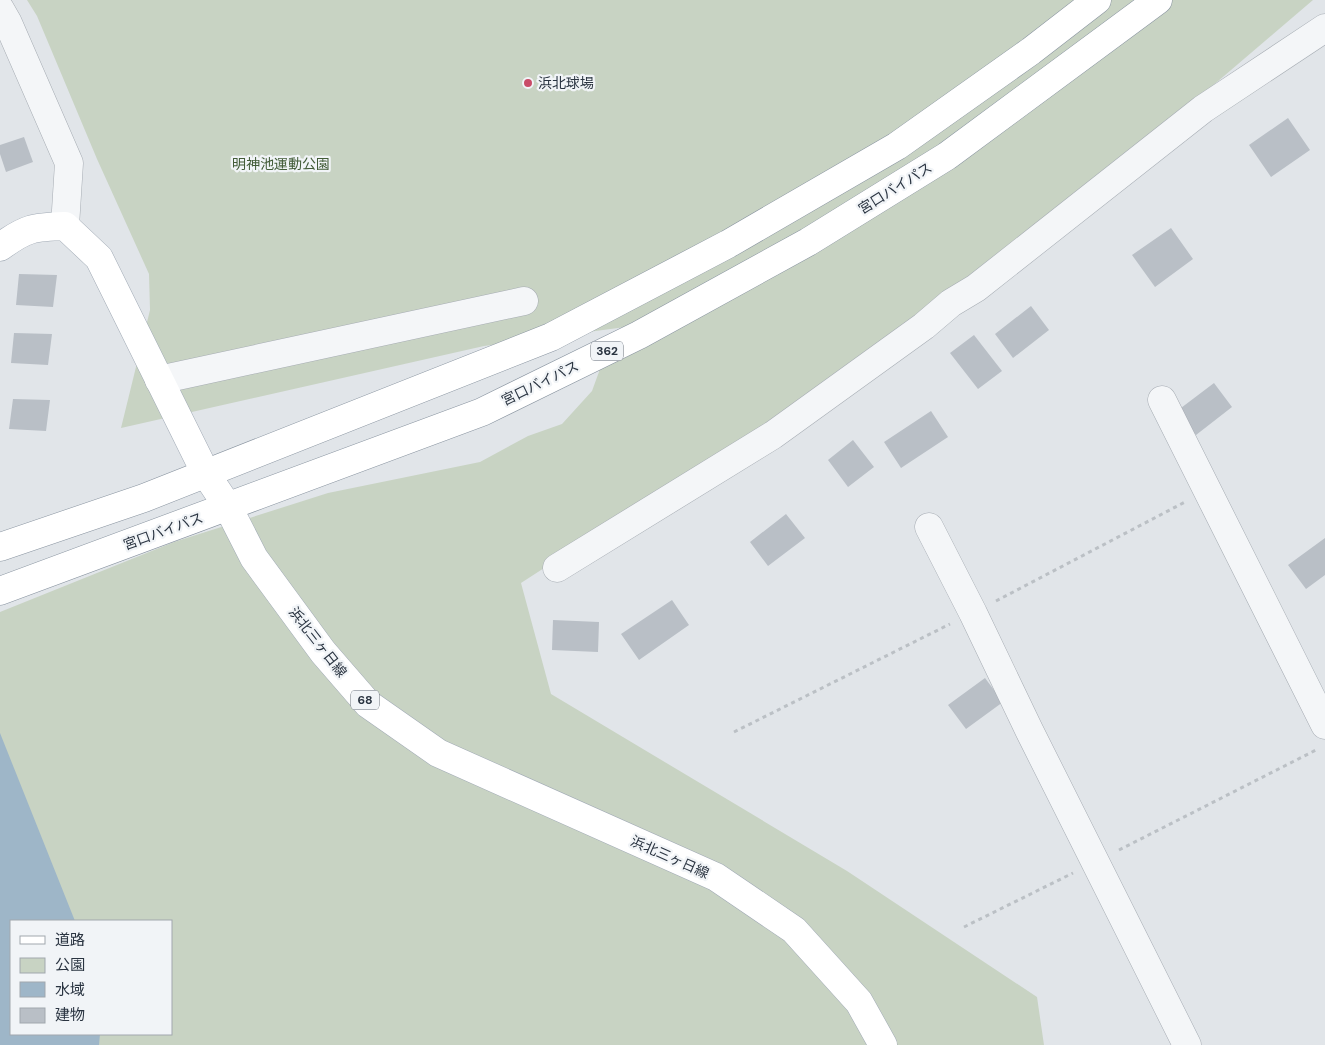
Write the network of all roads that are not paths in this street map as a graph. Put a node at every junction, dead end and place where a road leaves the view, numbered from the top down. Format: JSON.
{"nodes":[{"id":1,"x":1097,"y":0,"type":"edge"},
{"id":2,"x":1158,"y":0,"type":"edge"},
{"id":3,"x":0,"y":9,"type":"edge"},
{"id":4,"x":1325,"y":28,"type":"edge"},
{"id":5,"x":65,"y":226,"type":"junction"},
{"id":6,"x":0,"y":247,"type":"edge"},
{"id":7,"x":524,"y":300,"type":"dead end"},
{"id":8,"x":159,"y":380,"type":"junction"},
{"id":9,"x":1162,"y":400,"type":"dead end"},
{"id":10,"x":206,"y":474,"type":"junction"},
{"id":11,"x":228,"y":507,"type":"junction"},
{"id":12,"x":929,"y":527,"type":"dead end"},
{"id":13,"x":0,"y":547,"type":"edge"},
{"id":14,"x":557,"y":568,"type":"dead end"},
{"id":15,"x":0,"y":591,"type":"edge"},
{"id":16,"x":1325,"y":725,"type":"edge"},
{"id":17,"x":882,"y":1045,"type":"edge"},
{"id":18,"x":1187,"y":1045,"type":"edge"}],
"edges":[{"from":1,"to":10,"type":"main road"},
{"from":2,"to":11,"type":"main road","name":"宮口バイパス","number":"362"},
{"from":3,"to":5,"type":"street"},
{"from":4,"to":14,"type":"street"},
{"from":5,"to":6,"type":"main road"},
{"from":5,"to":8,"type":"main road","name":"浜北三ヶ日線","number":"68"},
{"from":7,"to":8,"type":"street"},
{"from":8,"to":10,"type":"main road","name":"浜北三ヶ日線","number":"68"},
{"from":9,"to":16,"type":"street"},
{"from":10,"to":11,"type":"main road","name":"浜北三ヶ日線","number":"68"},
{"from":10,"to":13,"type":"main road"},
{"from":11,"to":15,"type":"main road","name":"宮口バイパス","number":"362"},
{"from":11,"to":17,"type":"main road","name":"浜北三ヶ日線","number":"68"},
{"from":12,"to":18,"type":"street"}]}
